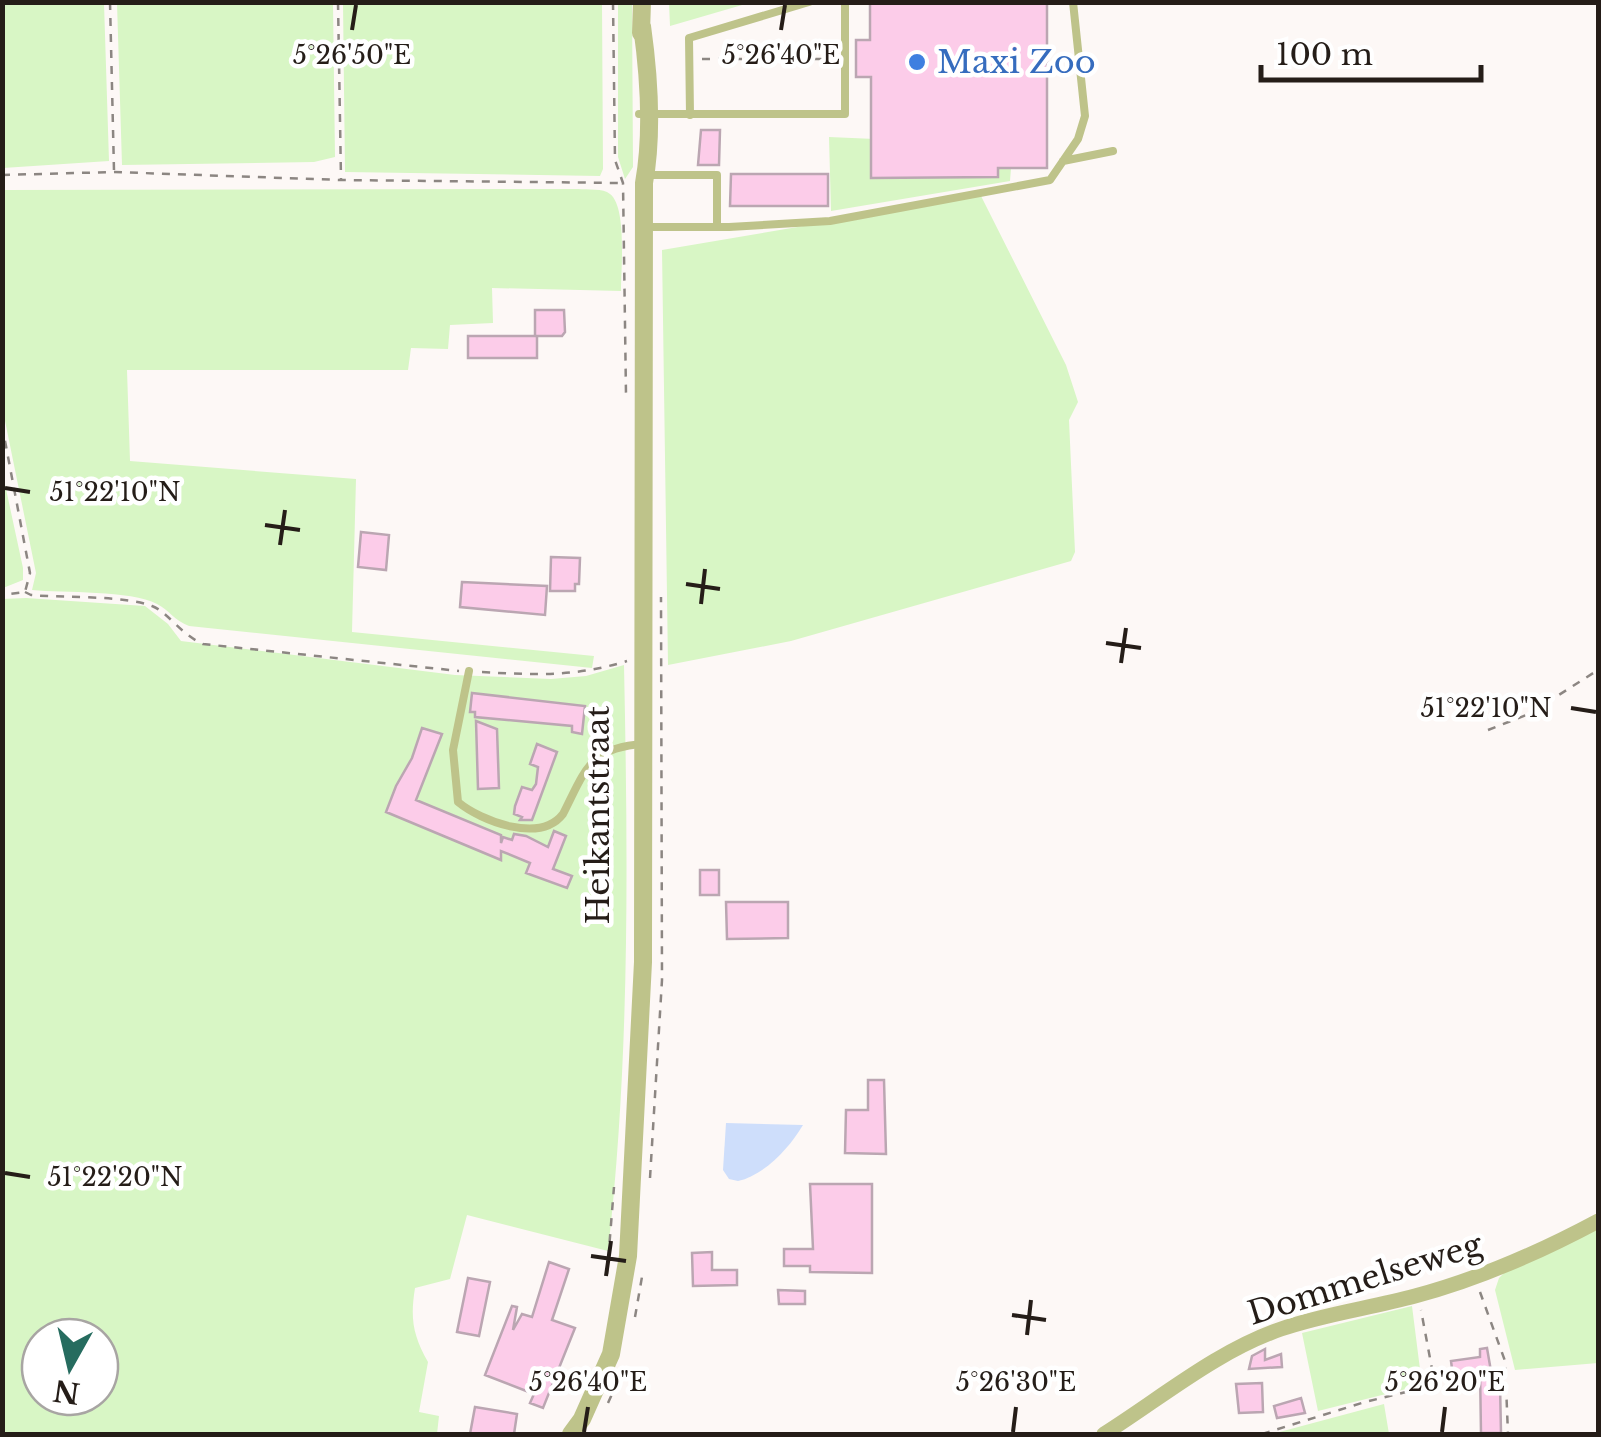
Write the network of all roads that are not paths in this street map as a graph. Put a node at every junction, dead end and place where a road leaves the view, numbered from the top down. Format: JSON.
{"nodes":[{"id":1,"x":642,"y":2,"type":"edge"},
{"id":2,"x":809,"y":2,"type":"edge"},
{"id":3,"x":845,"y":2,"type":"edge"},
{"id":4,"x":1073,"y":2,"type":"edge"},
{"id":5,"x":643,"y":114,"type":"junction"},
{"id":6,"x":690,"y":114,"type":"junction"},
{"id":7,"x":1112,"y":150,"type":"dead end"},
{"id":8,"x":1063,"y":161,"type":"junction"},
{"id":9,"x":644,"y":179,"type":"junction"},
{"id":10,"x":644,"y":227,"type":"junction"},
{"id":11,"x":718,"y":227,"type":"junction"},
{"id":12,"x":468,"y":672,"type":"road end"},
{"id":13,"x":644,"y":744,"type":"junction"},
{"id":14,"x":1598,"y":1221,"type":"edge"},
{"id":15,"x":570,"y":1434,"type":"edge"},
{"id":16,"x":1104,"y":1434,"type":"edge"}],
"edges":[{"from":1,"to":5,"type":"street","name":"Heikantstraat"},
{"from":2,"to":6,"type":"lane"},
{"from":3,"to":6,"type":"lane"},
{"from":4,"to":8,"type":"lane"},
{"from":5,"to":6,"type":"lane"},
{"from":5,"to":9,"type":"street","name":"Heikantstraat"},
{"from":7,"to":8,"type":"lane"},
{"from":8,"to":11,"type":"lane"},
{"from":9,"to":10,"type":"street","name":"Heikantstraat"},
{"from":9,"to":11,"type":"lane"},
{"from":10,"to":11,"type":"lane"},
{"from":10,"to":13,"type":"street","name":"Heikantstraat"},
{"from":12,"to":13,"type":"lane"},
{"from":13,"to":15,"type":"street","name":"Heikantstraat"},
{"from":14,"to":16,"type":"street","name":"Dommelseweg"}]}
